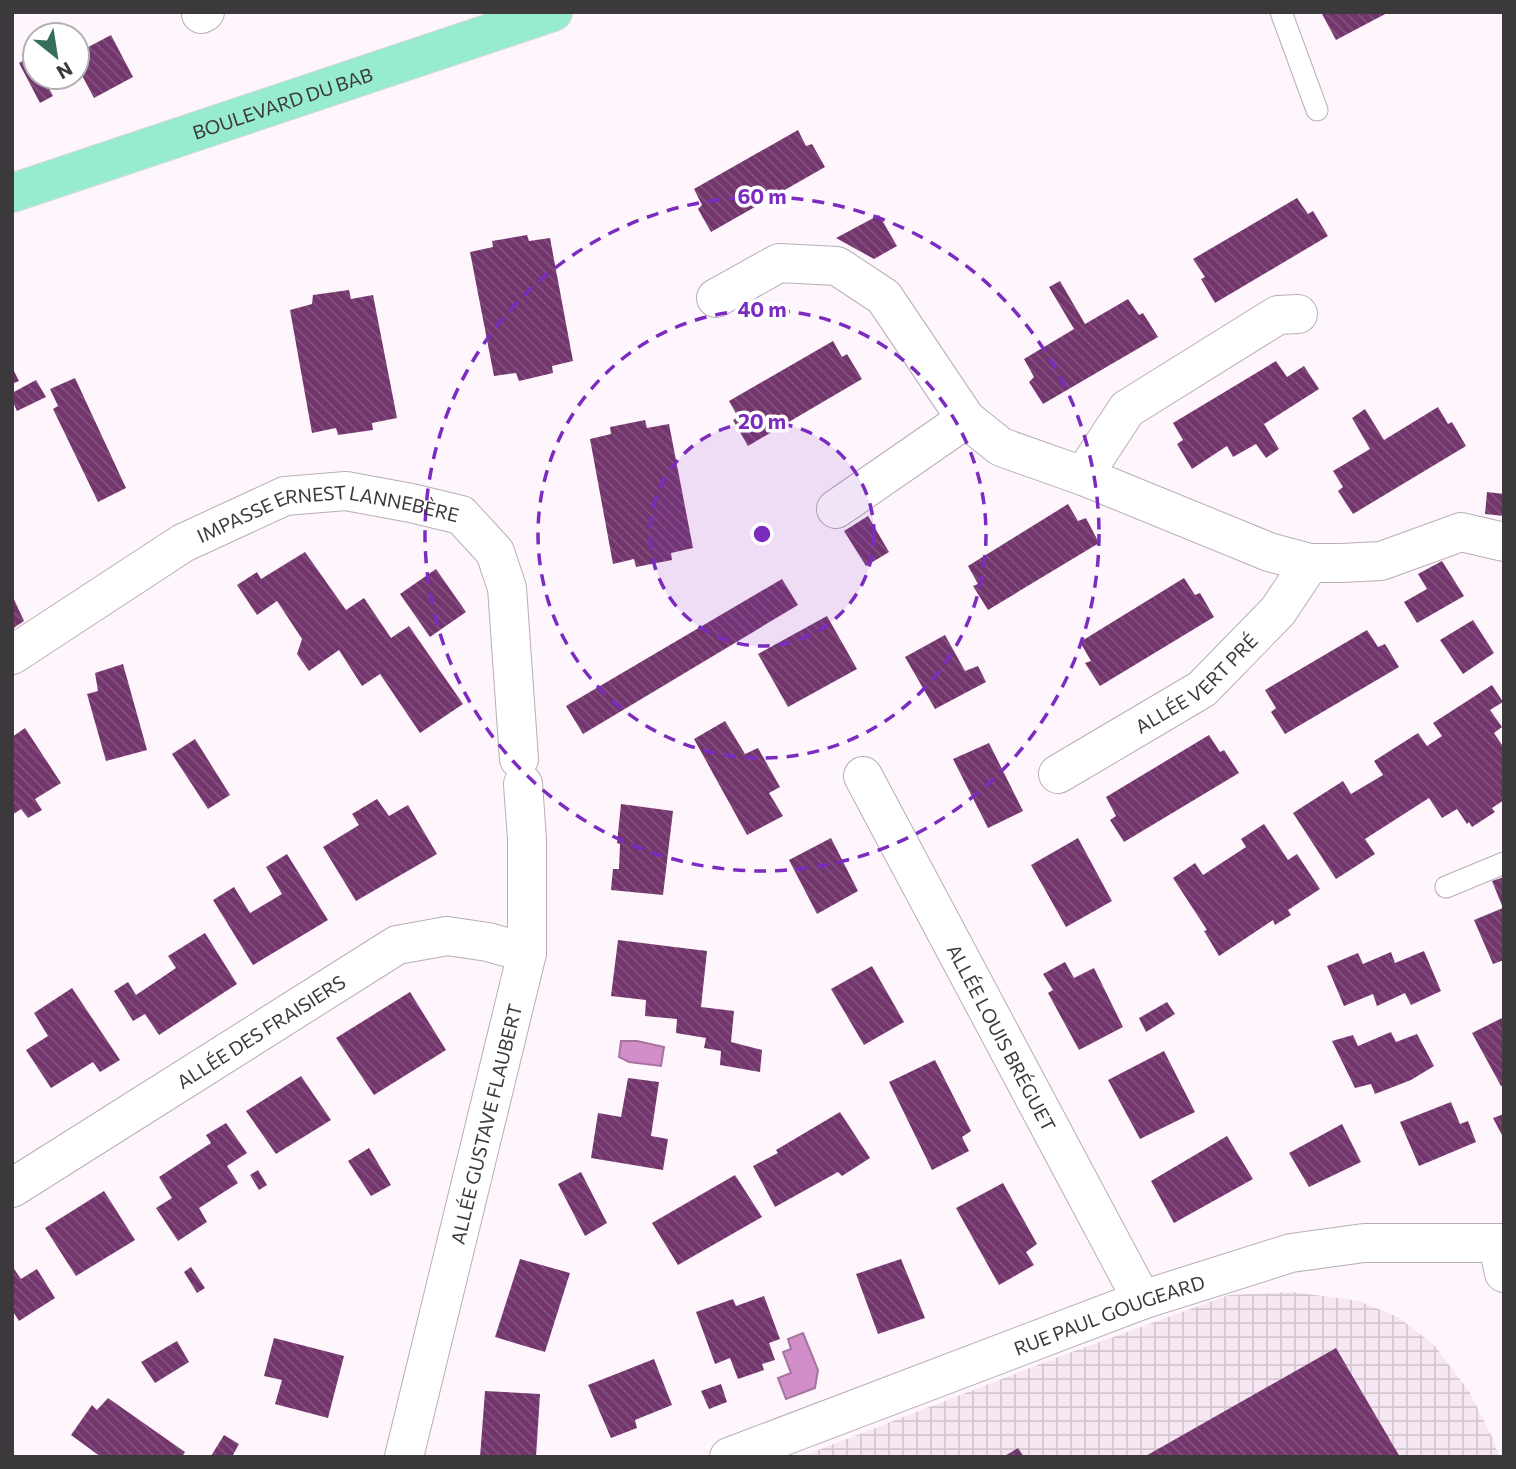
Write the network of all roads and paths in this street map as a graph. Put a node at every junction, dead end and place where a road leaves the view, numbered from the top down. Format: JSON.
{"nodes":[{"id":1,"x":553,"y":12,"type":"edge"},
{"id":2,"x":1281,"y":12,"type":"edge"},
{"id":3,"x":1317,"y":110,"type":"dead end"},
{"id":4,"x":12,"y":193,"type":"edge"},
{"id":5,"x":716,"y":298,"type":"dead end"},
{"id":6,"x":1298,"y":314,"type":"dead end"},
{"id":7,"x":966,"y":419,"type":"junction"},
{"id":8,"x":1083,"y":476,"type":"junction"},
{"id":9,"x":836,"y":509,"type":"dead end"},
{"id":10,"x":1504,"y":542,"type":"edge"},
{"id":11,"x":1310,"y":563,"type":"junction"},
{"id":12,"x":12,"y":655,"type":"edge"},
{"id":13,"x":521,"y":772,"type":"joint"},
{"id":14,"x":1058,"y":774,"type":"dead end"},
{"id":15,"x":863,"y":776,"type":"dead end"},
{"id":16,"x":1504,"y":863,"type":"edge"},
{"id":17,"x":1446,"y":887,"type":"dead end"},
{"id":18,"x":527,"y":953,"type":"junction"},
{"id":19,"x":12,"y":1188,"type":"edge"},
{"id":20,"x":1504,"y":1244,"type":"edge"},
{"id":21,"x":1504,"y":1273,"type":"edge"},
{"id":22,"x":1142,"y":1300,"type":"junction"},
{"id":23,"x":404,"y":1457,"type":"edge"},
{"id":24,"x":729,"y":1457,"type":"edge"}],
"edges":[{"from":1,"to":4,"type":"main road","name":"BOULEVARD DU BAB"},
{"from":2,"to":3,"type":"lane"},
{"from":5,"to":7,"type":"street"},
{"from":6,"to":8,"type":"street"},
{"from":7,"to":8,"type":"street"},
{"from":7,"to":9,"type":"street"},
{"from":8,"to":11,"type":"street"},
{"from":10,"to":11,"type":"street"},
{"from":11,"to":14,"type":"street","name":"ALLÉE VERT PRÉ"},
{"from":12,"to":13,"type":"street","name":"IMPASSE ERNEST LANNEBÈRE"},
{"from":13,"to":18,"type":"street","name":"ALLÉE GUSTAVE FLAUBERT"},
{"from":15,"to":22,"type":"street","name":"ALLÉE LOUIS BRÉGUET"},
{"from":16,"to":17,"type":"lane"},
{"from":18,"to":19,"type":"street","name":"ALLÉE DES FRAISIERS"},
{"from":18,"to":23,"type":"street","name":"ALLÉE GUSTAVE FLAUBERT"},
{"from":20,"to":21,"type":"street"},
{"from":20,"to":22,"type":"street","name":"RUE PAUL GOUGEARD"},
{"from":22,"to":24,"type":"street","name":"RUE PAUL GOUGEARD"}]}
